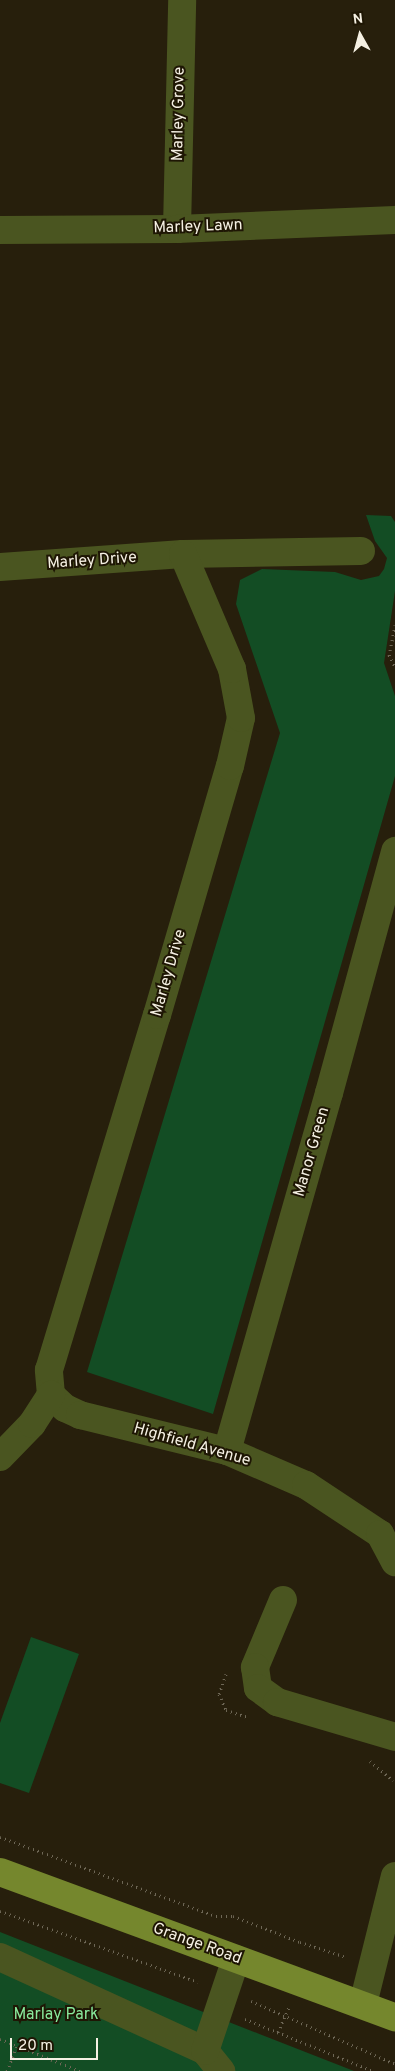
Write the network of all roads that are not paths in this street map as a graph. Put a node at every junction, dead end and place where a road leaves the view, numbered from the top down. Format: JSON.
{"nodes":[{"id":1,"x":182,"y":0,"type":"edge"},
{"id":2,"x":395,"y":220,"type":"edge"},
{"id":3,"x":176,"y":229,"type":"junction"},
{"id":4,"x":0,"y":230,"type":"edge"},
{"id":5,"x":361,"y":551,"type":"dead end"},
{"id":6,"x":183,"y":554,"type":"junction"},
{"id":7,"x":0,"y":567,"type":"edge"},
{"id":8,"x":395,"y":851,"type":"edge"},
{"id":9,"x":51,"y":1396,"type":"junction"},
{"id":10,"x":227,"y":1451,"type":"junction"},
{"id":11,"x":0,"y":1456,"type":"edge"},
{"id":12,"x":395,"y":1562,"type":"edge"},
{"id":13,"x":283,"y":1600,"type":"dead end"},
{"id":14,"x":395,"y":1737,"type":"edge"},
{"id":15,"x":0,"y":1872,"type":"edge"},
{"id":16,"x":395,"y":1876,"type":"edge"},
{"id":17,"x":0,"y":1956,"type":"edge"},
{"id":18,"x":236,"y":1959,"type":"junction"},
{"id":19,"x":363,"y":2004,"type":"junction"},
{"id":20,"x":395,"y":2017,"type":"edge"},
{"id":21,"x":213,"y":2061,"type":"edge"}],
"edges":[{"from":1,"to":3,"type":"street","name":"Marley Grove"},
{"from":2,"to":3,"type":"street","name":"Marley Lawn"},
{"from":3,"to":4,"type":"street","name":"Marley Lawn"},
{"from":5,"to":6,"type":"street","name":"Marley Drive"},
{"from":6,"to":7,"type":"street","name":"Marley Drive"},
{"from":6,"to":9,"type":"street","name":"Marley Drive"},
{"from":8,"to":10,"type":"street","name":"Manor Green"},
{"from":9,"to":10,"type":"street","name":"Highfield Avenue"},
{"from":9,"to":11,"type":"street"},
{"from":10,"to":12,"type":"street","name":"Highfield Avenue"},
{"from":13,"to":14,"type":"street"},
{"from":15,"to":18,"type":"main road","name":"Grange Road"},
{"from":16,"to":19,"type":"street"},
{"from":17,"to":21,"type":"street"},
{"from":18,"to":19,"type":"main road","name":"Grange Road"},
{"from":18,"to":21,"type":"street"},
{"from":19,"to":20,"type":"main road","name":"Grange Road"}]}
